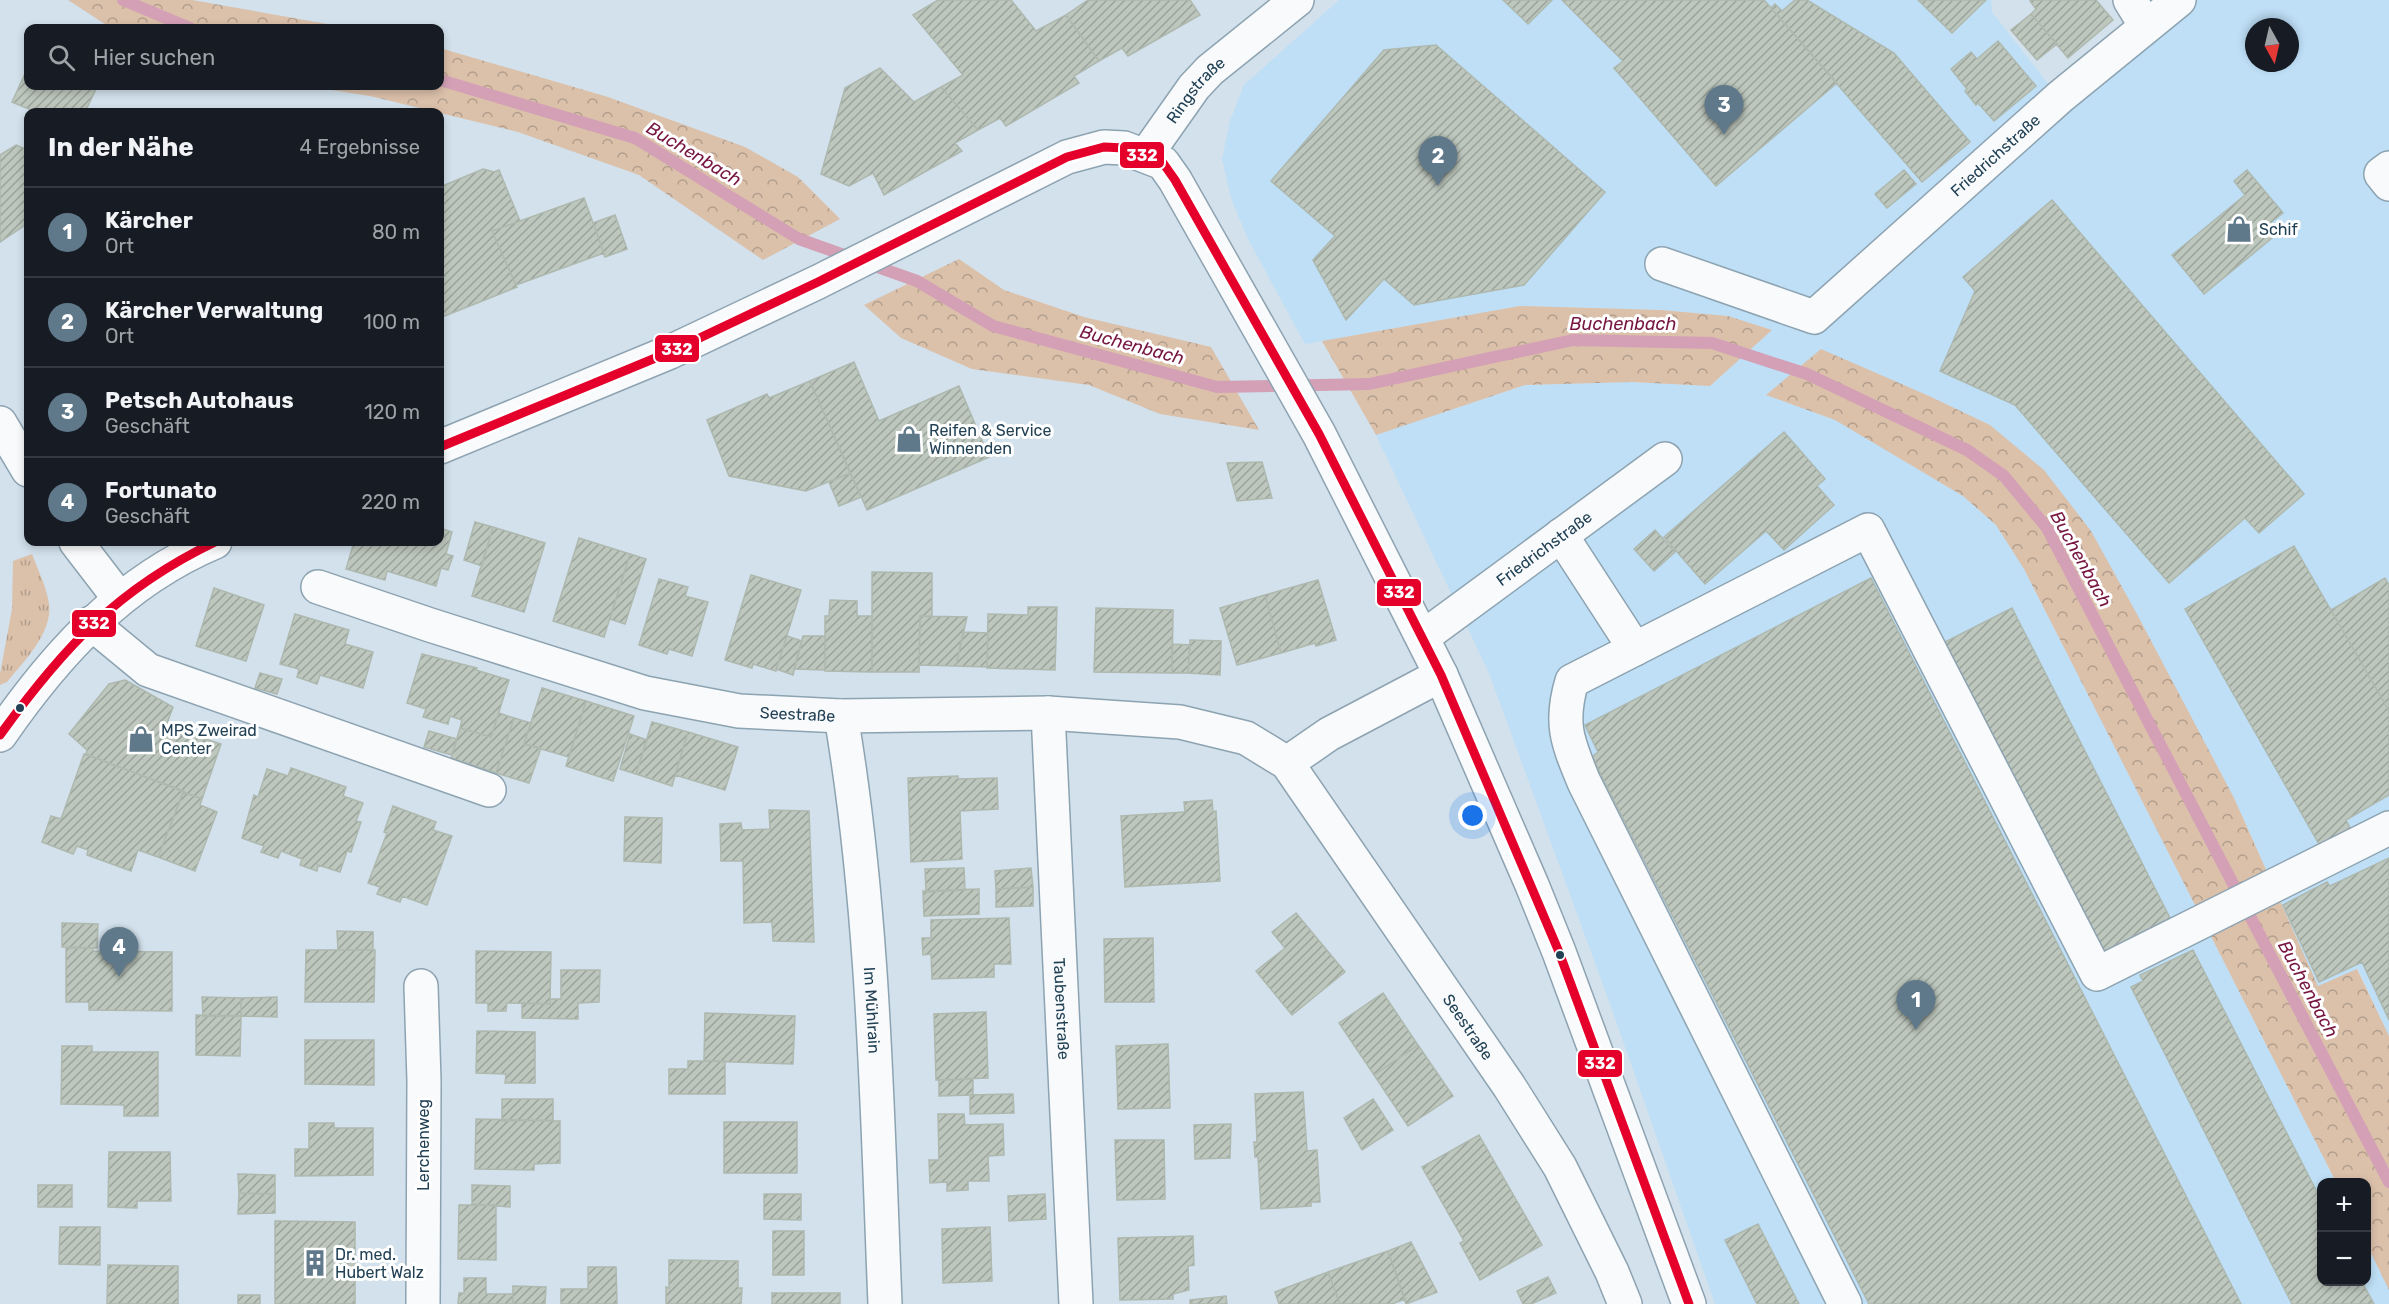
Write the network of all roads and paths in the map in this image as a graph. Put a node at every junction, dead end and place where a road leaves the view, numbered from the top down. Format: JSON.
{"nodes":[{"id":1,"x":1297,"y":0,"type":"edge"},
{"id":2,"x":2179,"y":0,"type":"edge"},
{"id":3,"x":2138,"y":13,"type":"edge"},
{"id":4,"x":1146,"y":155,"type":"junction"},
{"id":5,"x":2389,"y":168,"type":"edge"},
{"id":6,"x":2389,"y":184,"type":"edge"},
{"id":7,"x":1662,"y":264,"type":"dead end"},
{"id":8,"x":0,"y":423,"type":"edge"},
{"id":9,"x":444,"y":445,"type":"edge"},
{"id":10,"x":1665,"y":459,"type":"dead end"},
{"id":11,"x":24,"y":463,"type":"edge"},
{"id":12,"x":1561,"y":535,"type":"junction"},
{"id":13,"x":78,"y":546,"type":"edge"},
{"id":14,"x":206,"y":546,"type":"edge"},
{"id":15,"x":318,"y":587,"type":"dead end"},
{"id":16,"x":119,"y":598,"type":"junction"},
{"id":17,"x":91,"y":622,"type":"junction"},
{"id":18,"x":1424,"y":637,"type":"junction"},
{"id":19,"x":1635,"y":649,"type":"junction"},
{"id":20,"x":1441,"y":675,"type":"junction"},
{"id":21,"x":1048,"y":713,"type":"junction"},
{"id":22,"x":841,"y":716,"type":"junction"},
{"id":23,"x":0,"y":735,"type":"edge"},
{"id":24,"x":1287,"y":763,"type":"junction"},
{"id":25,"x":489,"y":790,"type":"dead end"},
{"id":26,"x":2389,"y":828,"type":"edge"},
{"id":27,"x":421,"y":986,"type":"dead end"},
{"id":28,"x":423,"y":1304,"type":"edge"},
{"id":29,"x":885,"y":1304,"type":"edge"},
{"id":30,"x":1076,"y":1304,"type":"edge"},
{"id":31,"x":1625,"y":1304,"type":"edge"},
{"id":32,"x":1689,"y":1304,"type":"edge"},
{"id":33,"x":1845,"y":1304,"type":"edge"}],
"edges":[{"from":1,"to":4,"type":"street","name":"Ringstraße"},
{"from":2,"to":3,"type":"street","name":"Friedrichstraße"},
{"from":3,"to":7,"type":"street","name":"Friedrichstraße"},
{"from":4,"to":9,"type":"street"},
{"from":4,"to":18,"type":"street"},
{"from":5,"to":6,"type":"street"},
{"from":8,"to":11,"type":"street"},
{"from":10,"to":12,"type":"street","name":"Friedrichstraße"},
{"from":12,"to":18,"type":"street","name":"Friedrichstraße"},
{"from":12,"to":19,"type":"street"},
{"from":13,"to":16,"type":"street"},
{"from":14,"to":16,"type":"street"},
{"from":15,"to":22,"type":"street","name":"Seestraße"},
{"from":16,"to":17,"type":"street"},
{"from":17,"to":23,"type":"street"},
{"from":17,"to":25,"type":"street"},
{"from":18,"to":20,"type":"street"},
{"from":19,"to":26,"type":"street"},
{"from":19,"to":33,"type":"street"},
{"from":20,"to":24,"type":"street"},
{"from":20,"to":32,"type":"street"},
{"from":21,"to":22,"type":"street","name":"Seestraße"},
{"from":21,"to":24,"type":"street","name":"Seestraße"},
{"from":21,"to":30,"type":"street","name":"Taubenstraße"},
{"from":22,"to":29,"type":"street","name":"Im Mühlrain"},
{"from":24,"to":31,"type":"street","name":"Seestraße"},
{"from":27,"to":28,"type":"street","name":"Lerchenweg"}]}
